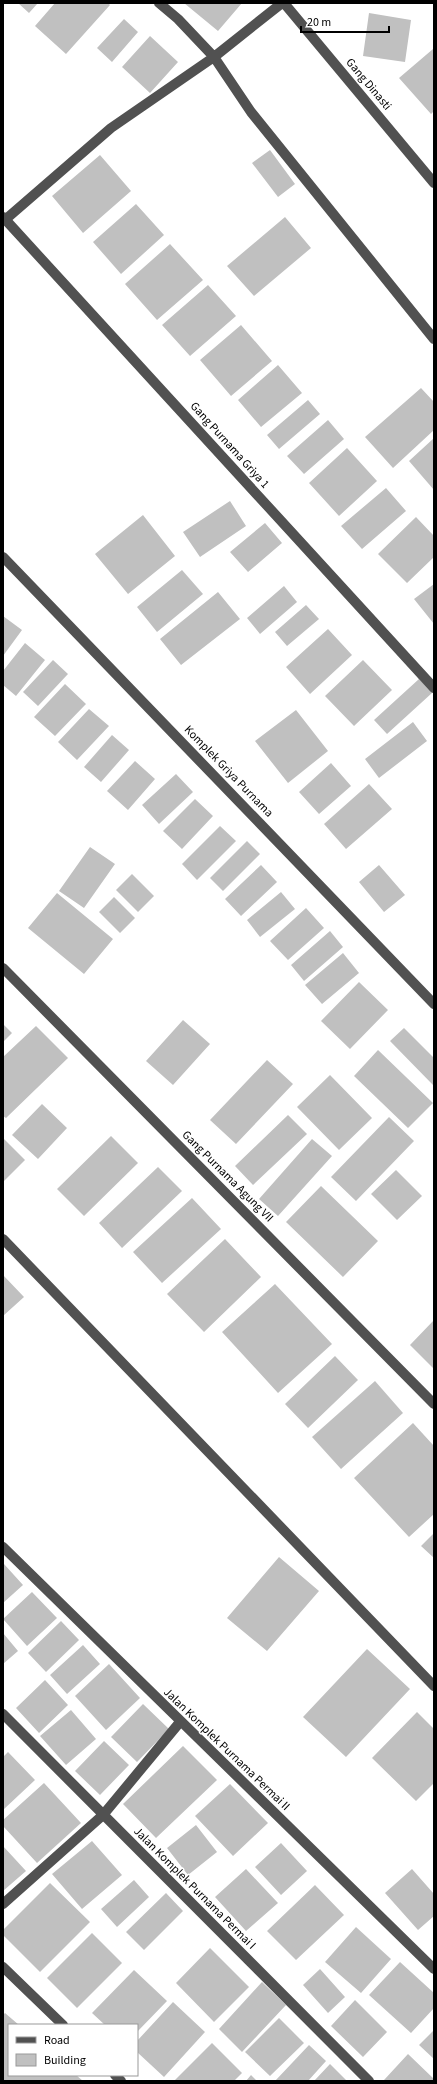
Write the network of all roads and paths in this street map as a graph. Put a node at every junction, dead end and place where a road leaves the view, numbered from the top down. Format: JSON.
{"nodes":[{"id":1,"x":159,"y":3,"type":"edge"},
{"id":2,"x":283,"y":3,"type":"edge"},
{"id":3,"x":214,"y":57,"type":"junction"},
{"id":4,"x":434,"y":183,"type":"edge"},
{"id":5,"x":5,"y":218,"type":"edge"},
{"id":6,"x":434,"y":339,"type":"edge"},
{"id":7,"x":3,"y":557,"type":"edge"},
{"id":8,"x":434,"y":688,"type":"edge"},
{"id":9,"x":3,"y":968,"type":"edge"},
{"id":10,"x":434,"y":1004,"type":"edge"},
{"id":11,"x":3,"y":1239,"type":"edge"},
{"id":12,"x":434,"y":1404,"type":"edge"},
{"id":13,"x":3,"y":1547,"type":"edge"},
{"id":14,"x":434,"y":1686,"type":"edge"},
{"id":15,"x":3,"y":1714,"type":"edge"},
{"id":16,"x":180,"y":1722,"type":"junction"},
{"id":17,"x":103,"y":1815,"type":"junction"},
{"id":18,"x":3,"y":1904,"type":"edge"},
{"id":19,"x":3,"y":1967,"type":"edge"},
{"id":20,"x":434,"y":1969,"type":"edge"},
{"id":21,"x":62,"y":2024,"type":"edge"},
{"id":22,"x":369,"y":2081,"type":"edge"}],
"edges":[{"from":1,"to":3,"type":"street"},
{"from":2,"to":3,"type":"street","name":"Gang Dinasti"},
{"from":2,"to":4,"type":"street","name":"Gang Dinasti"},
{"from":3,"to":5,"type":"street","name":"Gang Dinasti"},
{"from":3,"to":6,"type":"street"},
{"from":5,"to":8,"type":"street","name":"Gang Purnama Griya 1"},
{"from":7,"to":10,"type":"street","name":"Komplek Griya Purnama"},
{"from":9,"to":12,"type":"street","name":"Gang Purnama Agung VII"},
{"from":11,"to":14,"type":"street"},
{"from":13,"to":16,"type":"street","name":"Jalan Komplek Purnama Permai II"},
{"from":15,"to":17,"type":"street","name":"Jalan Komplek Purnama Permai I"},
{"from":16,"to":17,"type":"street"},
{"from":16,"to":20,"type":"street","name":"Jalan Komplek Purnama Permai II"},
{"from":17,"to":18,"type":"street"},
{"from":17,"to":22,"type":"street","name":"Jalan Komplek Purnama Permai I"},
{"from":19,"to":21,"type":"street"}]}
